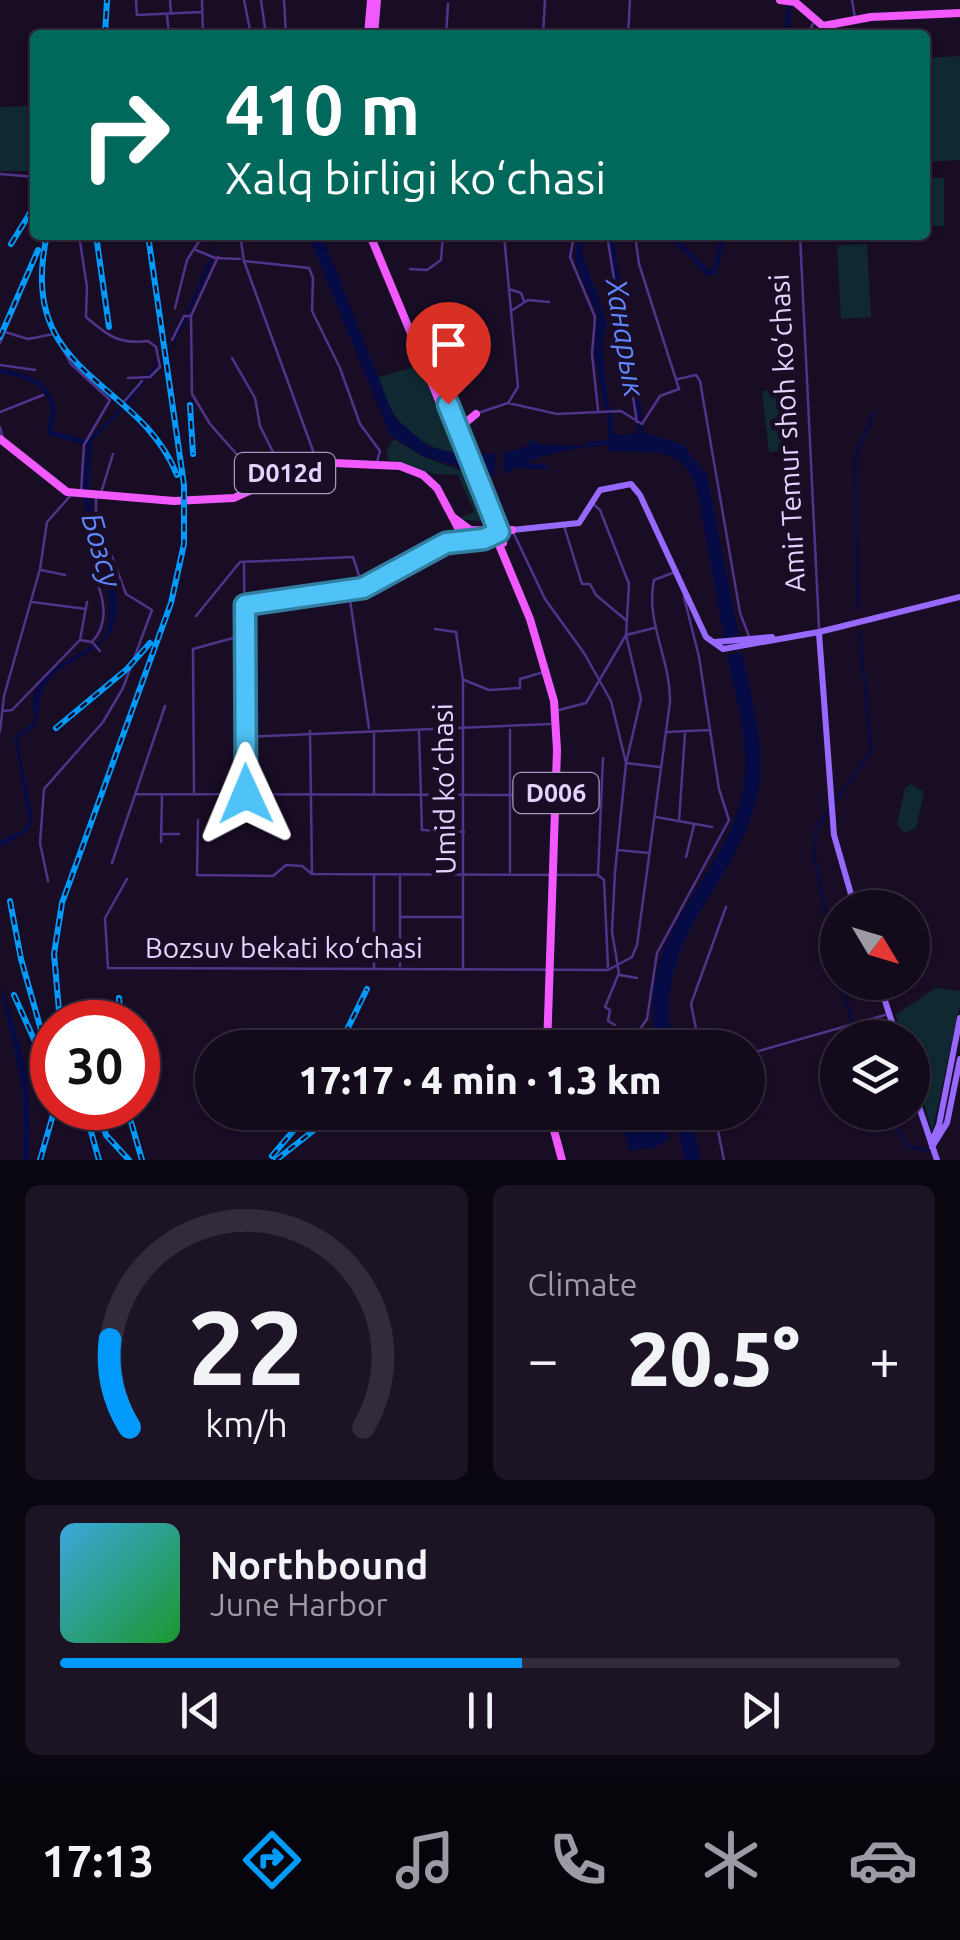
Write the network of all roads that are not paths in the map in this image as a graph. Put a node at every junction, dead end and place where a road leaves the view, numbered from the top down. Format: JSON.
{"nodes":[{"id":1,"x":136,"y":0,"type":"edge"},
{"id":2,"x":170,"y":0,"type":"edge"},
{"id":3,"x":202,"y":0,"type":"edge"},
{"id":4,"x":244,"y":0,"type":"edge"},
{"id":5,"x":261,"y":0,"type":"edge"},
{"id":6,"x":284,"y":0,"type":"edge"},
{"id":7,"x":374,"y":0,"type":"edge"},
{"id":8,"x":546,"y":0,"type":"edge"},
{"id":9,"x":630,"y":0,"type":"edge"},
{"id":10,"x":780,"y":0,"type":"edge"},
{"id":11,"x":852,"y":0,"type":"edge"},
{"id":12,"x":797,"y":2,"type":"edge"},
{"id":13,"x":448,"y":4,"type":"dead end"},
{"id":14,"x":202,"y":12,"type":"junction"},
{"id":15,"x":960,"y":13,"type":"edge"},
{"id":16,"x":169,"y":14,"type":"junction"},
{"id":17,"x":855,"y":19,"type":"junction"},
{"id":18,"x":813,"y":22,"type":"junction"},
{"id":19,"x":169,"y":30,"type":"edge"},
{"id":20,"x":203,"y":30,"type":"edge"},
{"id":21,"x":250,"y":30,"type":"edge"},
{"id":22,"x":265,"y":30,"type":"edge"},
{"id":23,"x":286,"y":30,"type":"edge"},
{"id":24,"x":371,"y":30,"type":"edge"},
{"id":25,"x":446,"y":30,"type":"edge"},
{"id":26,"x":543,"y":30,"type":"edge"},
{"id":27,"x":628,"y":30,"type":"edge"},
{"id":28,"x":809,"y":30,"type":"edge"},
{"id":29,"x":0,"y":174,"type":"edge"},
{"id":30,"x":30,"y":176,"type":"edge"},
{"id":31,"x":80,"y":240,"type":"edge"},
{"id":32,"x":200,"y":240,"type":"edge"},
{"id":33,"x":242,"y":240,"type":"edge"},
{"id":34,"x":375,"y":240,"type":"edge"},
{"id":35,"x":375,"y":240,"type":"edge"},
{"id":36,"x":443,"y":240,"type":"edge"},
{"id":37,"x":504,"y":240,"type":"edge"},
{"id":38,"x":573,"y":240,"type":"edge"},
{"id":39,"x":608,"y":240,"type":"edge"},
{"id":40,"x":636,"y":240,"type":"edge"},
{"id":41,"x":800,"y":240,"type":"edge"},
{"id":42,"x":195,"y":248,"type":"junction"},
{"id":43,"x":216,"y":257,"type":"junction"},
{"id":44,"x":244,"y":260,"type":"junction"},
{"id":45,"x":410,"y":269,"type":"dead end"},
{"id":46,"x":508,"y":289,"type":"junction"},
{"id":47,"x":20,"y":296,"type":"dead end"},
{"id":48,"x":548,"y":302,"type":"dead end"},
{"id":49,"x":524,"y":303,"type":"junction"},
{"id":50,"x":175,"y":308,"type":"dead end"},
{"id":51,"x":510,"y":311,"type":"junction"},
{"id":52,"x":192,"y":316,"type":"junction"},
{"id":53,"x":4,"y":332,"type":"junction"},
{"id":54,"x":172,"y":340,"type":"dead end"},
{"id":55,"x":0,"y":343,"type":"edge"},
{"id":56,"x":232,"y":358,"type":"dead end"},
{"id":57,"x":0,"y":365,"type":"edge"},
{"id":58,"x":35,"y":370,"type":"dead end"},
{"id":59,"x":128,"y":378,"type":"dead end"},
{"id":60,"x":676,"y":379,"type":"junction"},
{"id":61,"x":143,"y":380,"type":"junction"},
{"id":62,"x":43,"y":396,"type":"dead end"},
{"id":63,"x":112,"y":396,"type":"dead end"},
{"id":64,"x":508,"y":403,"type":"junction"},
{"id":65,"x":448,"y":404,"type":"junction"},
{"id":66,"x":0,"y":412,"type":"edge"},
{"id":67,"x":598,"y":412,"type":"junction"},
{"id":68,"x":476,"y":414,"type":"junction"},
{"id":69,"x":452,"y":423,"type":"junction"},
{"id":70,"x":639,"y":424,"type":"junction"},
{"id":71,"x":0,"y":426,"type":"edge"},
{"id":72,"x":1,"y":440,"type":"edge"},
{"id":73,"x":462,"y":445,"type":"junction"},
{"id":74,"x":113,"y":454,"type":"dead end"},
{"id":75,"x":316,"y":461,"type":"junction"},
{"id":76,"x":377,"y":462,"type":"junction"},
{"id":77,"x":283,"y":474,"type":"junction"},
{"id":78,"x":263,"y":484,"type":"junction"},
{"id":79,"x":476,"y":484,"type":"junction"},
{"id":80,"x":78,"y":494,"type":"junction"},
{"id":81,"x":98,"y":494,"type":"junction"},
{"id":82,"x":592,"y":504,"type":"junction"},
{"id":83,"x":450,"y":514,"type":"junction"},
{"id":84,"x":564,"y":525,"type":"junction"},
{"id":85,"x":487,"y":529,"type":"junction"},
{"id":86,"x":512,"y":530,"type":"junction"},
{"id":87,"x":484,"y":539,"type":"junction"},
{"id":88,"x":461,"y":540,"type":"junction"},
{"id":89,"x":446,"y":543,"type":"junction"},
{"id":90,"x":503,"y":547,"type":"junction"},
{"id":91,"x":244,"y":564,"type":"junction"},
{"id":92,"x":40,"y":569,"type":"junction"},
{"id":93,"x":676,"y":571,"type":"junction"},
{"id":94,"x":94,"y":574,"type":"dead end"},
{"id":95,"x":65,"y":575,"type":"dead end"},
{"id":96,"x":681,"y":580,"type":"junction"},
{"id":97,"x":363,"y":588,"type":"junction"},
{"id":98,"x":348,"y":590,"type":"junction"},
{"id":99,"x":960,"y":596,"type":"edge"},
{"id":100,"x":30,"y":602,"type":"junction"},
{"id":101,"x":87,"y":602,"type":"dead end"},
{"id":102,"x":245,"y":605,"type":"junction"},
{"id":103,"x":86,"y":608,"type":"junction"},
{"id":104,"x":196,"y":616,"type":"dead end"},
{"id":105,"x":628,"y":622,"type":"junction"},
{"id":106,"x":655,"y":627,"type":"junction"},
{"id":107,"x":435,"y":629,"type":"dead end"},
{"id":108,"x":819,"y":630,"type":"junction"},
{"id":109,"x":626,"y":635,"type":"junction"},
{"id":110,"x":244,"y":636,"type":"junction"},
{"id":111,"x":80,"y":640,"type":"junction"},
{"id":112,"x":748,"y":641,"type":"junction"},
{"id":113,"x":92,"y":642,"type":"junction"},
{"id":114,"x":100,"y":650,"type":"dead end"},
{"id":115,"x":547,"y":671,"type":"junction"},
{"id":116,"x":599,"y":678,"type":"junction"},
{"id":117,"x":463,"y":680,"type":"junction"},
{"id":118,"x":165,"y":706,"type":"dead end"},
{"id":119,"x":559,"y":710,"type":"junction"},
{"id":120,"x":3,"y":712,"type":"junction"},
{"id":121,"x":1,"y":718,"type":"edge"},
{"id":122,"x":557,"y":723,"type":"junction"},
{"id":123,"x":510,"y":728,"type":"junction"},
{"id":124,"x":372,"y":729,"type":"junction"},
{"id":125,"x":419,"y":729,"type":"junction"},
{"id":126,"x":462,"y":729,"type":"junction"},
{"id":127,"x":710,"y":730,"type":"junction"},
{"id":128,"x":0,"y":731,"type":"edge"},
{"id":129,"x":310,"y":731,"type":"junction"},
{"id":130,"x":666,"y":732,"type":"junction"},
{"id":131,"x":684,"y":734,"type":"junction"},
{"id":132,"x":245,"y":737,"type":"junction"},
{"id":133,"x":603,"y":758,"type":"dead end"},
{"id":134,"x":626,"y":763,"type":"junction"},
{"id":135,"x":661,"y":767,"type":"junction"},
{"id":136,"x":136,"y":794,"type":"junction"},
{"id":137,"x":162,"y":794,"type":"junction"},
{"id":138,"x":194,"y":794,"type":"junction"},
{"id":139,"x":246,"y":794,"type":"junction"},
{"id":140,"x":374,"y":794,"type":"junction"},
{"id":141,"x":465,"y":794,"type":"junction"},
{"id":142,"x":509,"y":794,"type":"junction"},
{"id":143,"x":312,"y":795,"type":"junction"},
{"id":144,"x":419,"y":795,"type":"junction"},
{"id":145,"x":558,"y":796,"type":"junction"},
{"id":146,"x":655,"y":817,"type":"junction"},
{"id":147,"x":198,"y":820,"type":"dead end"},
{"id":148,"x":679,"y":820,"type":"junction"},
{"id":149,"x":694,"y":824,"type":"junction"},
{"id":150,"x":712,"y":826,"type":"dead end"},
{"id":151,"x":465,"y":832,"type":"junction"},
{"id":152,"x":161,"y":834,"type":"junction"},
{"id":153,"x":179,"y":834,"type":"dead end"},
{"id":154,"x":161,"y":842,"type":"dead end"},
{"id":155,"x":618,"y":850,"type":"junction"},
{"id":156,"x":650,"y":853,"type":"junction"},
{"id":157,"x":686,"y":856,"type":"dead end"},
{"id":158,"x":112,"y":863,"type":"dead end"},
{"id":159,"x":312,"y":874,"type":"junction"},
{"id":160,"x":374,"y":874,"type":"junction"},
{"id":161,"x":555,"y":874,"type":"junction"},
{"id":162,"x":400,"y":875,"type":"junction"},
{"id":163,"x":465,"y":875,"type":"junction"},
{"id":164,"x":510,"y":875,"type":"junction"},
{"id":165,"x":598,"y":875,"type":"junction"},
{"id":166,"x":127,"y":879,"type":"dead end"},
{"id":167,"x":48,"y":881,"type":"dead end"},
{"id":168,"x":850,"y":890,"type":"edge"},
{"id":169,"x":726,"y":907,"type":"dead end"},
{"id":170,"x":400,"y":917,"type":"junction"},
{"id":171,"x":464,"y":917,"type":"junction"},
{"id":172,"x":618,"y":965,"type":"junction"},
{"id":173,"x":552,"y":966,"type":"junction"},
{"id":174,"x":374,"y":968,"type":"junction"},
{"id":175,"x":400,"y":968,"type":"junction"},
{"id":176,"x":464,"y":968,"type":"junction"},
{"id":177,"x":608,"y":970,"type":"junction"},
{"id":178,"x":618,"y":975,"type":"junction"},
{"id":179,"x":636,"y":978,"type":"dead end"},
{"id":180,"x":885,"y":1000,"type":"edge"},
{"id":181,"x":889,"y":1014,"type":"junction"},
{"id":182,"x":960,"y":1018,"type":"edge"},
{"id":183,"x":891,"y":1020,"type":"edge"},
{"id":184,"x":614,"y":1024,"type":"dead end"},
{"id":185,"x":550,"y":1030,"type":"edge"},
{"id":186,"x":639,"y":1030,"type":"edge"},
{"id":187,"x":696,"y":1030,"type":"edge"},
{"id":188,"x":957,"y":1047,"type":"edge"},
{"id":189,"x":765,"y":1049,"type":"edge"},
{"id":190,"x":960,"y":1059,"type":"edge"},
{"id":191,"x":552,"y":1130,"type":"edge"},
{"id":192,"x":718,"y":1130,"type":"edge"},
{"id":193,"x":927,"y":1130,"type":"edge"},
{"id":194,"x":932,"y":1145,"type":"junction"},
{"id":195,"x":560,"y":1160,"type":"edge"},
{"id":196,"x":724,"y":1160,"type":"edge"},
{"id":197,"x":937,"y":1160,"type":"edge"}],
"edges":[{"from":1,"to":16,"type":"street"},
{"from":2,"to":16,"type":"street"},
{"from":3,"to":14,"type":"street"},
{"from":4,"to":21,"type":"street"},
{"from":5,"to":22,"type":"street"},
{"from":6,"to":23,"type":"street"},
{"from":7,"to":24,"type":"main road"},
{"from":8,"to":26,"type":"street"},
{"from":9,"to":27,"type":"street"},
{"from":10,"to":12,"type":"main road"},
{"from":11,"to":17,"type":"street"},
{"from":12,"to":18,"type":"main road"},
{"from":13,"to":25,"type":"street"},
{"from":14,"to":16,"type":"street"},
{"from":14,"to":20,"type":"street"},
{"from":15,"to":17,"type":"main road"},
{"from":16,"to":19,"type":"street"},
{"from":17,"to":18,"type":"main road"},
{"from":18,"to":28,"type":"street"},
{"from":29,"to":30,"type":"street"},
{"from":31,"to":61,"type":"street"},
{"from":32,"to":42,"type":"street"},
{"from":33,"to":44,"type":"street"},
{"from":34,"to":65,"type":"main road","number":"D006"},
{"from":35,"to":69,"type":"main road","number":"D006"},
{"from":36,"to":45,"type":"street"},
{"from":37,"to":46,"type":"street"},
{"from":38,"to":67,"type":"street"},
{"from":39,"to":70,"type":"street"},
{"from":40,"to":60,"type":"street"},
{"from":41,"to":108,"type":"street","name":"Amir Temur shoh ko‘chasi"},
{"from":42,"to":43,"type":"street"},
{"from":42,"to":50,"type":"street"},
{"from":43,"to":44,"type":"street"},
{"from":43,"to":52,"type":"street"},
{"from":44,"to":75,"type":"street"},
{"from":44,"to":76,"type":"street"},
{"from":46,"to":49,"type":"street"},
{"from":46,"to":51,"type":"street"},
{"from":47,"to":53,"type":"street"},
{"from":48,"to":49,"type":"street"},
{"from":49,"to":51,"type":"street"},
{"from":51,"to":64,"type":"street"},
{"from":52,"to":54,"type":"street"},
{"from":52,"to":78,"type":"street"},
{"from":53,"to":55,"type":"street"},
{"from":53,"to":80,"type":"street"},
{"from":56,"to":77,"type":"street"},
{"from":57,"to":58,"type":"street"},
{"from":59,"to":61,"type":"street"},
{"from":60,"to":70,"type":"street"},
{"from":60,"to":112,"type":"street"},
{"from":61,"to":63,"type":"street"},
{"from":62,"to":66,"type":"street"},
{"from":64,"to":67,"type":"street"},
{"from":64,"to":68,"type":"street"},
{"from":65,"to":68,"type":"main road"},
{"from":65,"to":69,"type":"main road","number":"D006"},
{"from":67,"to":70,"type":"street"},
{"from":68,"to":69,"type":"street"},
{"from":68,"to":73,"type":"main road"},
{"from":69,"to":73,"type":"main road","number":"D006"},
{"from":71,"to":72,"type":"street"},
{"from":72,"to":80,"type":"main road"},
{"from":73,"to":79,"type":"main road","number":"D006"},
{"from":74,"to":81,"type":"street"},
{"from":75,"to":76,"type":"main road","number":"D012d"},
{"from":75,"to":77,"type":"main road","number":"D012d"},
{"from":76,"to":83,"type":"main road","number":"D012d"},
{"from":77,"to":78,"type":"main road","number":"D012d"},
{"from":78,"to":81,"type":"main road","number":"D012d"},
{"from":79,"to":85,"type":"main road","number":"D006"},
{"from":79,"to":85,"type":"main road","number":"D006"},
{"from":80,"to":81,"type":"main road","number":"D012d"},
{"from":80,"to":92,"type":"street"},
{"from":81,"to":167,"type":"street"},
{"from":82,"to":84,"type":"main road"},
{"from":82,"to":93,"type":"main road"},
{"from":82,"to":105,"type":"street"},
{"from":83,"to":85,"type":"main road","number":"D012d"},
{"from":83,"to":88,"type":"main road","number":"D012d"},
{"from":84,"to":86,"type":"main road"},
{"from":84,"to":105,"type":"street"},
{"from":85,"to":86,"type":"main road"},
{"from":85,"to":87,"type":"main road"},
{"from":85,"to":88,"type":"main road"},
{"from":85,"to":90,"type":"main road","number":"D006"},
{"from":86,"to":90,"type":"main road"},
{"from":86,"to":116,"type":"street"},
{"from":87,"to":88,"type":"main road"},
{"from":87,"to":90,"type":"main road"},
{"from":88,"to":89,"type":"street"},
{"from":88,"to":89,"type":"street"},
{"from":89,"to":97,"type":"street"},
{"from":90,"to":115,"type":"main road","number":"D006"},
{"from":90,"to":119,"type":"main road","number":"D006"},
{"from":91,"to":97,"type":"street"},
{"from":91,"to":102,"type":"street"},
{"from":91,"to":104,"type":"street"},
{"from":92,"to":95,"type":"street"},
{"from":92,"to":100,"type":"street"},
{"from":93,"to":96,"type":"main road"},
{"from":93,"to":106,"type":"street"},
{"from":94,"to":113,"type":"street"},
{"from":96,"to":112,"type":"main road"},
{"from":96,"to":127,"type":"street"},
{"from":97,"to":98,"type":"street"},
{"from":98,"to":102,"type":"street"},
{"from":98,"to":124,"type":"street"},
{"from":99,"to":108,"type":"main road"},
{"from":100,"to":103,"type":"street"},
{"from":100,"to":120,"type":"street"},
{"from":101,"to":103,"type":"street"},
{"from":102,"to":110,"type":"street"},
{"from":103,"to":111,"type":"street"},
{"from":105,"to":109,"type":"street"},
{"from":106,"to":109,"type":"street"},
{"from":106,"to":130,"type":"street"},
{"from":107,"to":117,"type":"street","name":"Umid ko‘chasi"},
{"from":108,"to":112,"type":"main road"},
{"from":108,"to":168,"type":"main road","name":"Amir Temur shoh ko‘chasi"},
{"from":109,"to":116,"type":"street"},
{"from":109,"to":134,"type":"street"},
{"from":110,"to":132,"type":"street"},
{"from":110,"to":138,"type":"street"},
{"from":111,"to":113,"type":"street"},
{"from":111,"to":120,"type":"street"},
{"from":113,"to":114,"type":"street"},
{"from":115,"to":117,"type":"street"},
{"from":115,"to":122,"type":"main road","number":"D006"},
{"from":116,"to":119,"type":"street"},
{"from":116,"to":134,"type":"street"},
{"from":117,"to":126,"type":"street","name":"Umid ko‘chasi"},
{"from":118,"to":136,"type":"street"},
{"from":119,"to":145,"type":"main road","number":"D006"},
{"from":120,"to":121,"type":"street"},
{"from":121,"to":128,"type":"street"},
{"from":122,"to":123,"type":"street"},
{"from":122,"to":145,"type":"main road","number":"D006"},
{"from":123,"to":126,"type":"street"},
{"from":123,"to":142,"type":"street"},
{"from":124,"to":125,"type":"street"},
{"from":124,"to":129,"type":"street"},
{"from":124,"to":140,"type":"street"},
{"from":125,"to":126,"type":"street"},
{"from":125,"to":144,"type":"street"},
{"from":126,"to":141,"type":"street","name":"Umid ko‘chasi"},
{"from":127,"to":131,"type":"street"},
{"from":127,"to":186,"type":"street"},
{"from":129,"to":132,"type":"street"},
{"from":129,"to":143,"type":"street"},
{"from":130,"to":131,"type":"street"},
{"from":130,"to":135,"type":"street"},
{"from":131,"to":148,"type":"street"},
{"from":132,"to":139,"type":"street"},
{"from":133,"to":165,"type":"street"},
{"from":134,"to":135,"type":"street"},
{"from":134,"to":155,"type":"street"},
{"from":135,"to":146,"type":"street"},
{"from":136,"to":137,"type":"street"},
{"from":136,"to":158,"type":"street"},
{"from":137,"to":138,"type":"street"},
{"from":137,"to":152,"type":"street"},
{"from":138,"to":139,"type":"street"},
{"from":139,"to":143,"type":"street"},
{"from":140,"to":143,"type":"street"},
{"from":140,"to":144,"type":"street"},
{"from":141,"to":142,"type":"street"},
{"from":141,"to":144,"type":"street"},
{"from":141,"to":151,"type":"street","name":"Umid ko‘chasi"},
{"from":142,"to":145,"type":"street"},
{"from":142,"to":164,"type":"street"},
{"from":143,"to":159,"type":"street"},
{"from":144,"to":151,"type":"street"},
{"from":145,"to":161,"type":"main road","number":"D006"},
{"from":146,"to":148,"type":"street"},
{"from":146,"to":156,"type":"street"},
{"from":147,"to":159,"type":"street"},
{"from":148,"to":149,"type":"street"},
{"from":149,"to":150,"type":"street"},
{"from":149,"to":157,"type":"street"},
{"from":151,"to":163,"type":"street","name":"Umid ko‘chasi"},
{"from":152,"to":153,"type":"street"},
{"from":152,"to":154,"type":"street"},
{"from":155,"to":156,"type":"street"},
{"from":155,"to":172,"type":"street"},
{"from":156,"to":172,"type":"street"},
{"from":159,"to":160,"type":"street"},
{"from":160,"to":162,"type":"street"},
{"from":160,"to":174,"type":"street"},
{"from":161,"to":164,"type":"street"},
{"from":161,"to":165,"type":"street"},
{"from":161,"to":173,"type":"main road","number":"D006"},
{"from":162,"to":163,"type":"street"},
{"from":162,"to":170,"type":"street"},
{"from":163,"to":164,"type":"street"},
{"from":163,"to":171,"type":"street","name":"Umid ko‘chasi"},
{"from":165,"to":177,"type":"street"},
{"from":166,"to":174,"type":"street","name":"Bozsuv bekati ko‘chasi"},
{"from":169,"to":187,"type":"street"},
{"from":170,"to":171,"type":"street"},
{"from":170,"to":175,"type":"street"},
{"from":171,"to":176,"type":"street","name":"Umid ko‘chasi"},
{"from":172,"to":177,"type":"street"},
{"from":172,"to":178,"type":"street"},
{"from":173,"to":176,"type":"street","name":"Bozsuv bekati ko‘chasi"},
{"from":173,"to":177,"type":"street","name":"Bozsuv bekati ko‘chasi"},
{"from":173,"to":185,"type":"main road","number":"D006"},
{"from":174,"to":175,"type":"street","name":"Bozsuv bekati ko‘chasi"},
{"from":175,"to":176,"type":"street","name":"Bozsuv bekati ko‘chasi"},
{"from":178,"to":179,"type":"street"},
{"from":178,"to":184,"type":"street"},
{"from":180,"to":181,"type":"main road"},
{"from":181,"to":183,"type":"main road"},
{"from":181,"to":189,"type":"street"},
{"from":182,"to":188,"type":"main road"},
{"from":188,"to":194,"type":"main road"},
{"from":190,"to":194,"type":"main road"},
{"from":191,"to":195,"type":"main road"},
{"from":192,"to":196,"type":"street"},
{"from":193,"to":194,"type":"main road"},
{"from":194,"to":197,"type":"main road"}]}
